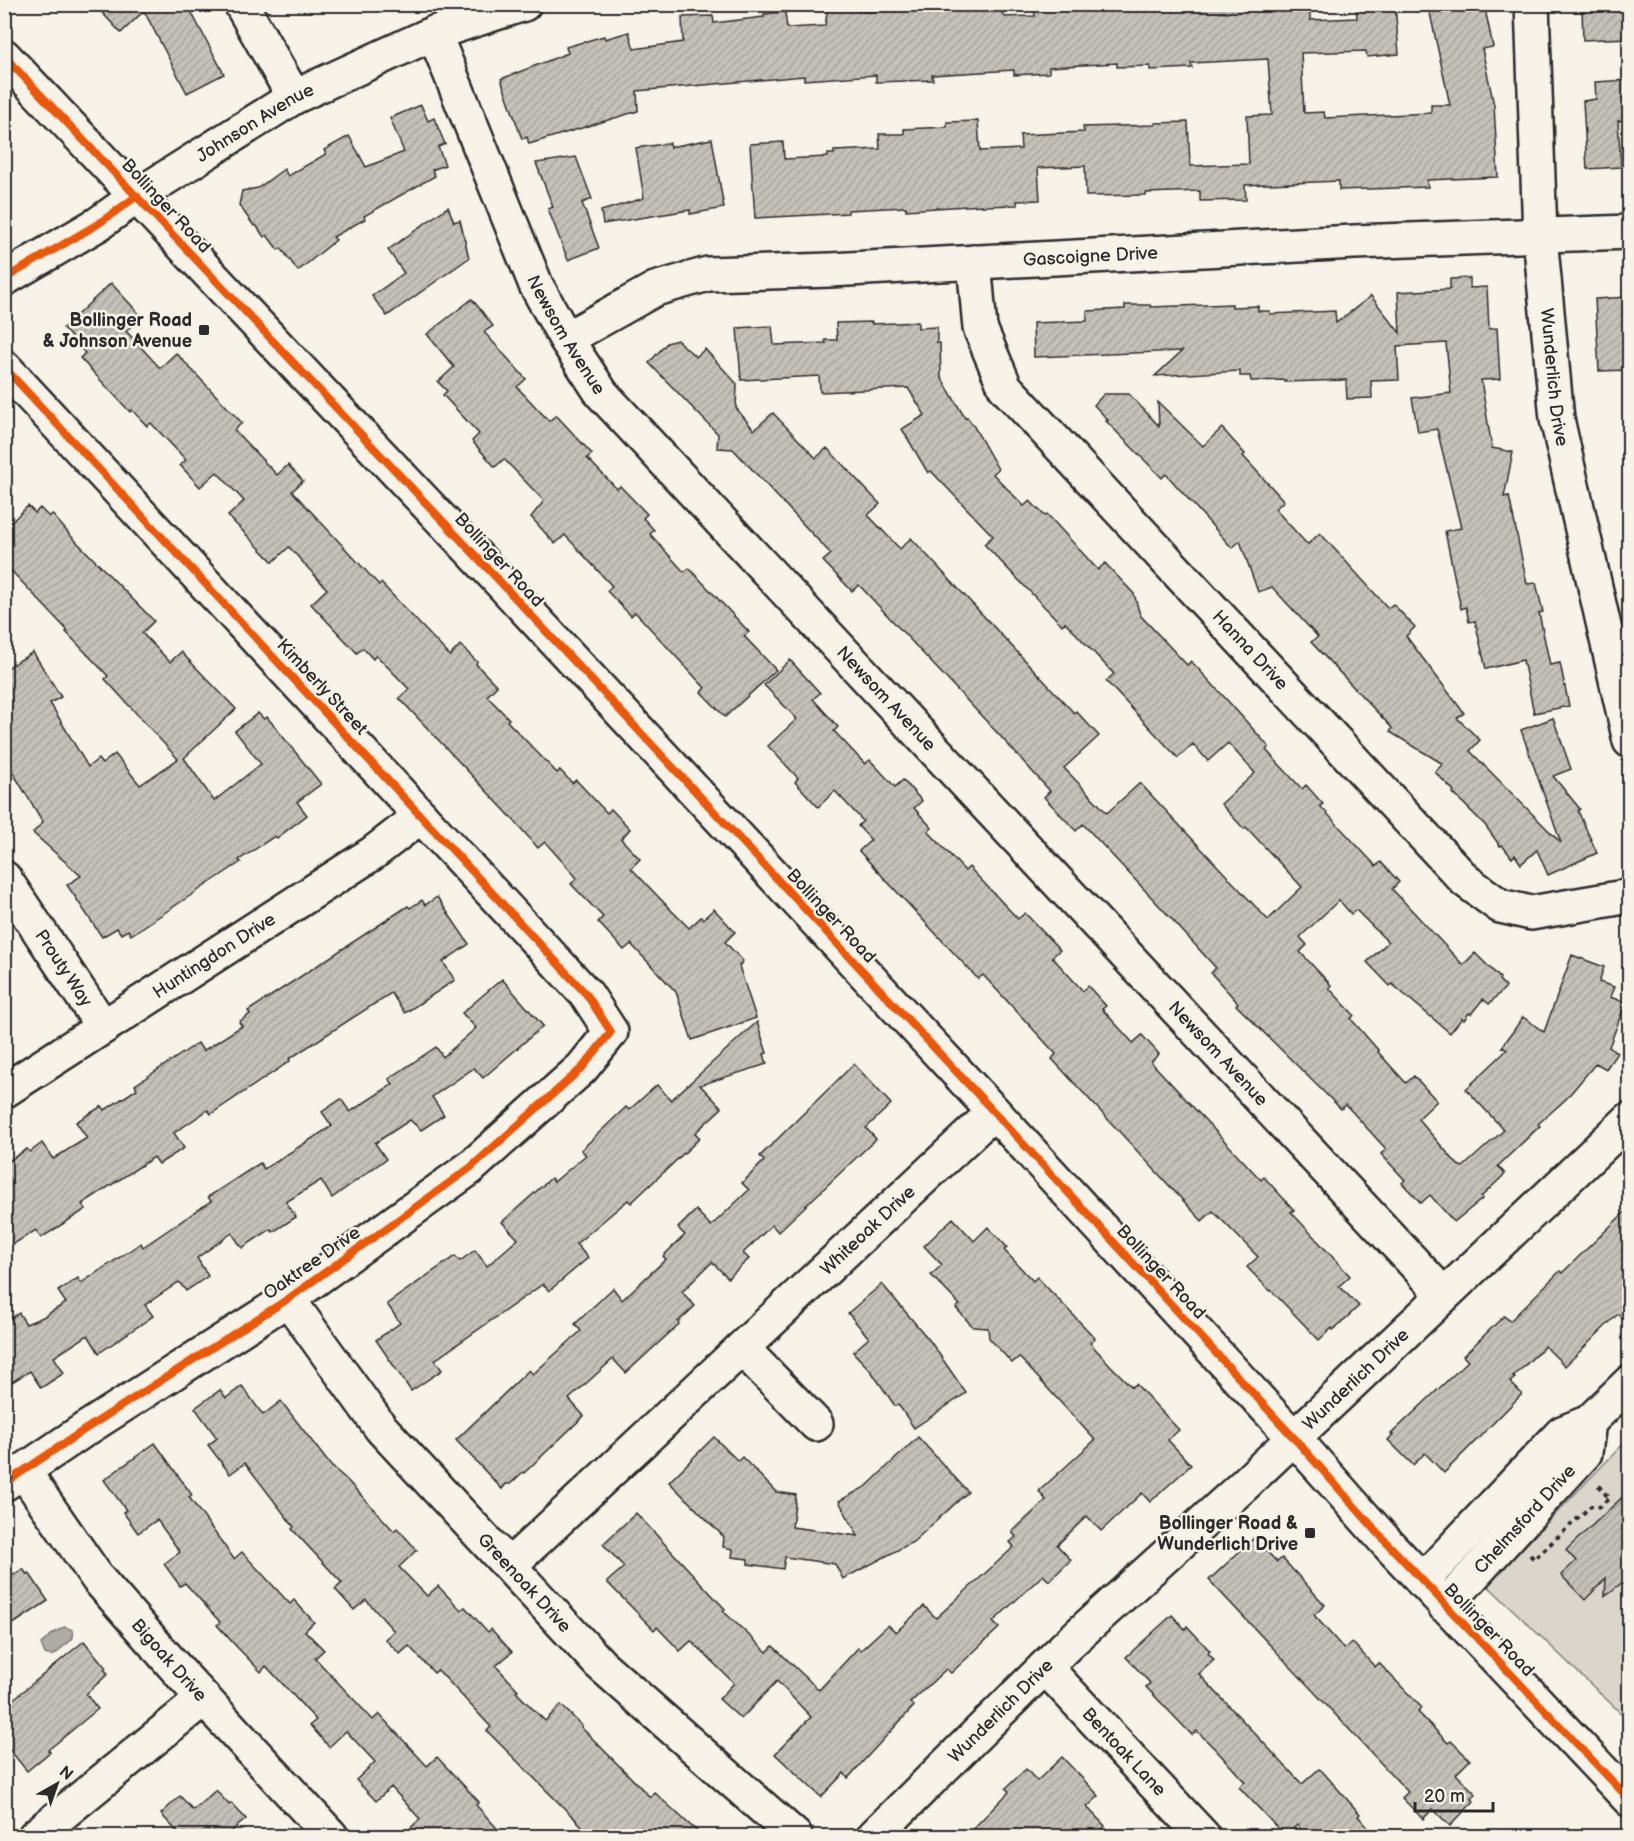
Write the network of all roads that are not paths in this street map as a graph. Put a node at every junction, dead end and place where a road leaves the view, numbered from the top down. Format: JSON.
{"nodes":[{"id":1,"x":241,"y":4,"type":"edge"},
{"id":2,"x":524,"y":4,"type":"edge"},
{"id":3,"x":1532,"y":4,"type":"edge"},
{"id":4,"x":434,"y":33,"type":"junction"},
{"id":5,"x":4,"y":56,"type":"edge"},
{"id":6,"x":294,"y":98,"type":"junction"},
{"id":7,"x":137,"y":196,"type":"junction"},
{"id":8,"x":1629,"y":232,"type":"edge"},
{"id":9,"x":1540,"y":236,"type":"junction"},
{"id":10,"x":974,"y":262,"type":"junction"},
{"id":11,"x":4,"y":279,"type":"edge"},
{"id":12,"x":566,"y":339,"type":"junction"},
{"id":13,"x":4,"y":367,"type":"edge"},
{"id":14,"x":1624,"y":688,"type":"edge"},
{"id":15,"x":1629,"y":741,"type":"edge"},
{"id":16,"x":422,"y":816,"type":"junction"},
{"id":17,"x":4,"y":878,"type":"edge"},
{"id":18,"x":1629,"y":896,"type":"edge"},
{"id":19,"x":103,"y":1027,"type":"junction"},
{"id":20,"x":611,"y":1032,"type":"joint"},
{"id":21,"x":4,"y":1091,"type":"edge"},
{"id":22,"x":994,"y":1112,"type":"junction"},
{"id":23,"x":1629,"y":1119,"type":"edge"},
{"id":24,"x":1443,"y":1294,"type":"junction"},
{"id":25,"x":288,"y":1299,"type":"junction"},
{"id":26,"x":742,"y":1348,"type":"junction"},
{"id":27,"x":1629,"y":1382,"type":"edge"},
{"id":28,"x":1589,"y":1422,"type":"junction"},
{"id":29,"x":816,"y":1424,"type":"dead end"},
{"id":30,"x":1294,"y":1438,"type":"junction"},
{"id":31,"x":14,"y":1478,"type":"edge"},
{"id":32,"x":510,"y":1565,"type":"junction"},
{"id":33,"x":1422,"y":1581,"type":"junction"},
{"id":34,"x":1445,"y":1606,"type":"junction"},
{"id":35,"x":1045,"y":1667,"type":"junction"},
{"id":36,"x":203,"y":1699,"type":"junction"},
{"id":37,"x":1629,"y":1800,"type":"edge"},
{"id":38,"x":35,"y":1836,"type":"edge"},
{"id":39,"x":331,"y":1836,"type":"edge"},
{"id":40,"x":795,"y":1836,"type":"edge"},
{"id":41,"x":874,"y":1836,"type":"edge"},
{"id":42,"x":1203,"y":1836,"type":"edge"}],
"edges":[{"from":1,"to":6,"type":"street"},
{"from":2,"to":4,"type":"street","name":"Johnson Avenue"},
{"from":3,"to":9,"type":"street","name":"Wunderlich Drive"},
{"from":4,"to":6,"type":"street","name":"Johnson Avenue"},
{"from":4,"to":12,"type":"street","name":"Newsom Avenue"},
{"from":5,"to":7,"type":"street","name":"Bollinger Road"},
{"from":6,"to":7,"type":"street","name":"Johnson Avenue"},
{"from":7,"to":11,"type":"street","name":"Johnson Avenue"},
{"from":7,"to":22,"type":"street","name":"Bollinger Road"},
{"from":8,"to":9,"type":"street","name":"Gascoigne Drive"},
{"from":9,"to":10,"type":"street","name":"Gascoigne Drive"},
{"from":9,"to":14,"type":"street","name":"Wunderlich Drive"},
{"from":10,"to":12,"type":"street","name":"Gascoigne Drive"},
{"from":10,"to":18,"type":"street","name":"Hanna Drive"},
{"from":12,"to":24,"type":"street","name":"Newsom Avenue"},
{"from":13,"to":16,"type":"street","name":"Kimberly Street"},
{"from":14,"to":15,"type":"street","name":"Wunderlich Drive"},
{"from":16,"to":19,"type":"street","name":"Huntingdon Drive"},
{"from":16,"to":20,"type":"street","name":"Kimberly Street"},
{"from":17,"to":19,"type":"street","name":"Prouty Way"},
{"from":19,"to":21,"type":"street","name":"Huntingdon Drive"},
{"from":20,"to":25,"type":"street","name":"Oaktree Drive"},
{"from":22,"to":26,"type":"street","name":"Whiteoak Drive"},
{"from":22,"to":30,"type":"street","name":"Bollinger Road"},
{"from":23,"to":24,"type":"street","name":"Wunderlich Drive"},
{"from":24,"to":30,"type":"street","name":"Wunderlich Drive"},
{"from":25,"to":31,"type":"street","name":"Oaktree Drive"},
{"from":25,"to":32,"type":"street","name":"Greenoak Drive"},
{"from":26,"to":29,"type":"street"},
{"from":26,"to":32,"type":"street","name":"Whiteoak Drive"},
{"from":27,"to":28,"type":"street","name":"Chelmsford Drive"},
{"from":28,"to":33,"type":"street","name":"Chelmsford Drive"},
{"from":28,"to":34,"type":"street","name":"Chelmsford Drive"},
{"from":30,"to":33,"type":"street","name":"Bollinger Road"},
{"from":30,"to":35,"type":"street","name":"Wunderlich Drive"},
{"from":31,"to":36,"type":"street","name":"Bigoak Drive"},
{"from":32,"to":40,"type":"street","name":"Greenoak Drive"},
{"from":33,"to":34,"type":"street","name":"Bollinger Road"},
{"from":34,"to":37,"type":"street","name":"Bollinger Road"},
{"from":35,"to":41,"type":"street","name":"Wunderlich Drive"},
{"from":35,"to":42,"type":"street","name":"Bentoak Lane"},
{"from":36,"to":38,"type":"street"},
{"from":36,"to":39,"type":"street","name":"Bigoak Drive"}]}
